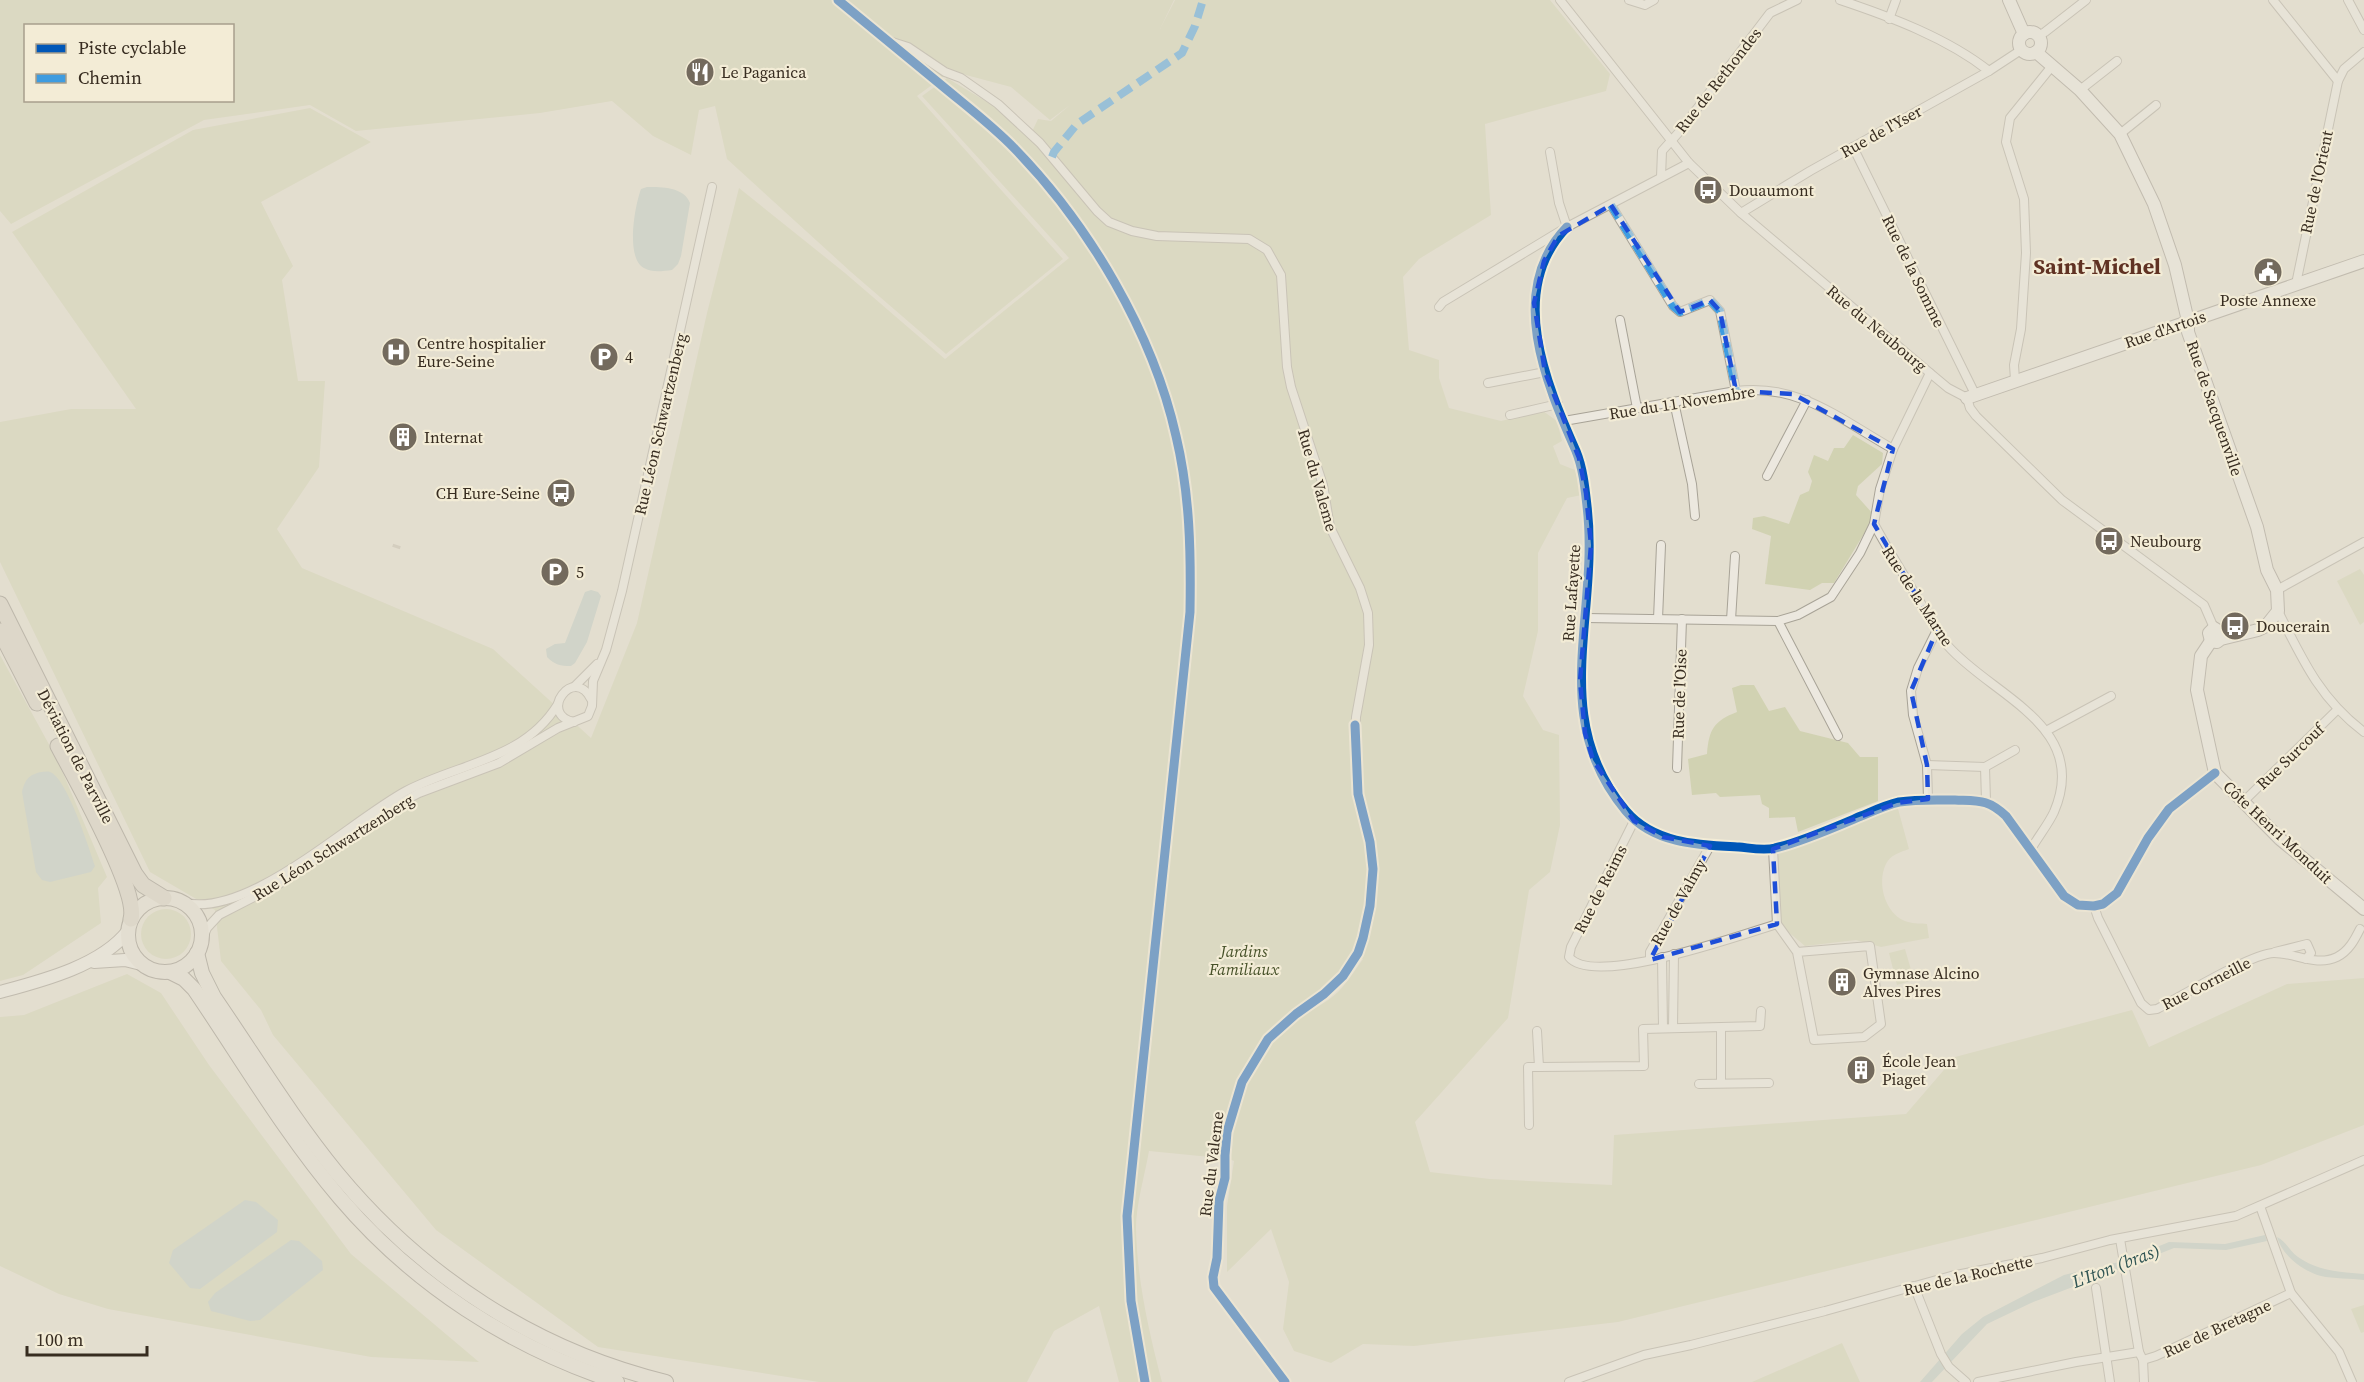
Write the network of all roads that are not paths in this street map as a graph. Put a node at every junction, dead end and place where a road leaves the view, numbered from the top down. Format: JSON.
{"nodes":[{"id":1,"x":1560,"y":0,"type":"edge"},
{"id":2,"x":1629,"y":0,"type":"edge"},
{"id":3,"x":1653,"y":0,"type":"edge"},
{"id":4,"x":1797,"y":0,"type":"edge"},
{"id":5,"x":1840,"y":0,"type":"edge"},
{"id":6,"x":1896,"y":0,"type":"edge"},
{"id":7,"x":2009,"y":0,"type":"edge"},
{"id":8,"x":2086,"y":0,"type":"edge"},
{"id":9,"x":2273,"y":0,"type":"edge"},
{"id":10,"x":2348,"y":0,"type":"edge"},
{"id":11,"x":1889,"y":19,"type":"junction"},
{"id":12,"x":2364,"y":30,"type":"edge"},
{"id":13,"x":2024,"y":34,"type":"junction"},
{"id":14,"x":2038,"y":36,"type":"junction"},
{"id":15,"x":886,"y":40,"type":"dead end"},
{"id":16,"x":2021,"y":50,"type":"junction"},
{"id":17,"x":2036,"y":52,"type":"junction"},
{"id":18,"x":2364,"y":52,"type":"edge"},
{"id":19,"x":2118,"y":61,"type":"dead end"},
{"id":20,"x":2052,"y":66,"type":"junction"},
{"id":21,"x":1989,"y":71,"type":"junction"},
{"id":22,"x":2338,"y":81,"type":"junction"},
{"id":23,"x":2080,"y":90,"type":"junction"},
{"id":24,"x":2156,"y":105,"type":"dead end"},
{"id":25,"x":2120,"y":134,"type":"junction"},
{"id":26,"x":1670,"y":141,"type":"junction"},
{"id":27,"x":1853,"y":147,"type":"junction"},
{"id":28,"x":1550,"y":152,"type":"dead end"},
{"id":29,"x":1689,"y":163,"type":"junction"},
{"id":30,"x":1661,"y":177,"type":"junction"},
{"id":31,"x":712,"y":187,"type":"dead end"},
{"id":32,"x":1611,"y":205,"type":"junction"},
{"id":33,"x":1741,"y":213,"type":"junction"},
{"id":34,"x":1567,"y":227,"type":"junction"},
{"id":35,"x":2364,"y":261,"type":"edge"},
{"id":36,"x":2296,"y":284,"type":"junction"},
{"id":37,"x":1439,"y":307,"type":"dead end"},
{"id":38,"x":1620,"y":320,"type":"dead end"},
{"id":39,"x":2188,"y":321,"type":"junction"},
{"id":40,"x":1545,"y":372,"type":"junction"},
{"id":41,"x":1930,"y":373,"type":"junction"},
{"id":42,"x":2015,"y":380,"type":"junction"},
{"id":43,"x":1488,"y":383,"type":"dead end"},
{"id":44,"x":1736,"y":391,"type":"junction"},
{"id":45,"x":1971,"y":396,"type":"junction"},
{"id":46,"x":1807,"y":400,"type":"junction"},
{"id":47,"x":1674,"y":402,"type":"junction"},
{"id":48,"x":1558,"y":404,"type":"junction"},
{"id":49,"x":1637,"y":408,"type":"junction"},
{"id":50,"x":1510,"y":415,"type":"dead end"},
{"id":51,"x":1564,"y":421,"type":"junction"},
{"id":52,"x":1893,"y":449,"type":"junction"},
{"id":53,"x":1767,"y":476,"type":"dead end"},
{"id":54,"x":1695,"y":516,"type":"dead end"},
{"id":55,"x":1874,"y":524,"type":"junction"},
{"id":56,"x":2364,"y":542,"type":"edge"},
{"id":57,"x":1661,"y":544,"type":"dead end"},
{"id":58,"x":1735,"y":556,"type":"dead end"},
{"id":59,"x":2277,"y":590,"type":"junction"},
{"id":60,"x":0,"y":604,"type":"edge"},
{"id":61,"x":2278,"y":611,"type":"junction"},
{"id":62,"x":1586,"y":618,"type":"junction"},
{"id":63,"x":1658,"y":619,"type":"junction"},
{"id":64,"x":1682,"y":619,"type":"junction"},
{"id":65,"x":1731,"y":620,"type":"junction"},
{"id":66,"x":1778,"y":621,"type":"junction"},
{"id":67,"x":1937,"y":630,"type":"junction"},
{"id":68,"x":0,"y":631,"type":"edge"},
{"id":69,"x":2215,"y":636,"type":"junction"},
{"id":70,"x":601,"y":659,"type":"junction"},
{"id":71,"x":574,"y":687,"type":"junction"},
{"id":72,"x":2111,"y":696,"type":"dead end"},
{"id":73,"x":592,"y":701,"type":"junction"},
{"id":74,"x":558,"y":704,"type":"junction"},
{"id":75,"x":2337,"y":710,"type":"junction"},
{"id":76,"x":574,"y":722,"type":"junction"},
{"id":77,"x":2046,"y":731,"type":"junction"},
{"id":78,"x":2364,"y":732,"type":"edge"},
{"id":79,"x":1838,"y":736,"type":"dead end"},
{"id":80,"x":2015,"y":750,"type":"dead end"},
{"id":81,"x":1927,"y":765,"type":"junction"},
{"id":82,"x":1985,"y":767,"type":"junction"},
{"id":83,"x":1677,"y":768,"type":"dead end"},
{"id":84,"x":2215,"y":773,"type":"junction"},
{"id":85,"x":1928,"y":799,"type":"junction"},
{"id":86,"x":1986,"y":801,"type":"junction"},
{"id":87,"x":2243,"y":802,"type":"junction"},
{"id":88,"x":1634,"y":821,"type":"junction"},
{"id":89,"x":1710,"y":846,"type":"junction"},
{"id":90,"x":1773,"y":849,"type":"junction"},
{"id":91,"x":2030,"y":851,"type":"junction"},
{"id":92,"x":164,"y":898,"type":"junction"},
{"id":93,"x":182,"y":902,"type":"junction"},
{"id":94,"x":2094,"y":906,"type":"junction"},
{"id":95,"x":2364,"y":909,"type":"edge"},
{"id":96,"x":1777,"y":924,"type":"junction"},
{"id":97,"x":129,"y":925,"type":"junction"},
{"id":98,"x":2360,"y":929,"type":"dead end"},
{"id":99,"x":200,"y":947,"type":"junction"},
{"id":100,"x":1797,"y":952,"type":"junction"},
{"id":101,"x":2273,"y":952,"type":"junction"},
{"id":102,"x":1674,"y":954,"type":"junction"},
{"id":103,"x":1662,"y":957,"type":"junction"},
{"id":104,"x":2306,"y":959,"type":"junction"},
{"id":105,"x":1650,"y":960,"type":"junction"},
{"id":106,"x":87,"y":962,"type":"junction"},
{"id":107,"x":141,"y":964,"type":"junction"},
{"id":108,"x":170,"y":972,"type":"junction"},
{"id":109,"x":0,"y":992,"type":"edge"},
{"id":110,"x":1761,"y":1011,"type":"dead end"},
{"id":111,"x":1663,"y":1028,"type":"junction"},
{"id":112,"x":1673,"y":1028,"type":"junction"},
{"id":113,"x":1721,"y":1028,"type":"junction"},
{"id":114,"x":1538,"y":1031,"type":"dead end"},
{"id":115,"x":1539,"y":1067,"type":"junction"},
{"id":116,"x":1720,"y":1083,"type":"junction"},
{"id":117,"x":1769,"y":1083,"type":"dead end"},
{"id":118,"x":1699,"y":1084,"type":"dead end"},
{"id":119,"x":1529,"y":1125,"type":"dead end"},
{"id":120,"x":2364,"y":1160,"type":"edge"},
{"id":121,"x":2260,"y":1206,"type":"junction"},
{"id":122,"x":2120,"y":1239,"type":"junction"},
{"id":123,"x":1914,"y":1286,"type":"junction"},
{"id":124,"x":2096,"y":1288,"type":"dead end"},
{"id":125,"x":2291,"y":1293,"type":"junction"},
{"id":126,"x":2141,"y":1356,"type":"junction"},
{"id":127,"x":2106,"y":1357,"type":"junction"},
{"id":128,"x":2002,"y":1379,"type":"edge"},
{"id":129,"x":617,"y":1382,"type":"edge"},
{"id":130,"x":666,"y":1382,"type":"edge"},
{"id":131,"x":1285,"y":1382,"type":"edge"},
{"id":132,"x":1569,"y":1382,"type":"edge"},
{"id":133,"x":1966,"y":1382,"type":"edge"},
{"id":134,"x":1978,"y":1382,"type":"edge"},
{"id":135,"x":2110,"y":1382,"type":"edge"},
{"id":136,"x":2144,"y":1382,"type":"edge"},
{"id":137,"x":2352,"y":1382,"type":"edge"}],
"edges":[{"from":1,"to":26,"type":"street","name":"Rue du Neubourg"},
{"from":2,"to":3,"type":"street"},
{"from":4,"to":26,"type":"street","name":"Rue de Rethondes"},
{"from":5,"to":11,"type":"street"},
{"from":6,"to":11,"type":"street"},
{"from":7,"to":13,"type":"street"},
{"from":8,"to":14,"type":"street"},
{"from":9,"to":22,"type":"street"},
{"from":10,"to":12,"type":"street"},
{"from":11,"to":21,"type":"street"},
{"from":13,"to":14,"type":"street"},
{"from":13,"to":16,"type":"street"},
{"from":14,"to":17,"type":"street"},
{"from":15,"to":131,"type":"street","name":"Rue du Valeme"},
{"from":16,"to":17,"type":"street"},
{"from":16,"to":21,"type":"street","name":"Rue de l'Yser"},
{"from":17,"to":20,"type":"street","name":"Rue de Sacquenville"},
{"from":18,"to":22,"type":"street"},
{"from":19,"to":23,"type":"street"},
{"from":20,"to":23,"type":"street","name":"Rue de Sacquenville"},
{"from":20,"to":42,"type":"street"},
{"from":21,"to":27,"type":"street","name":"Rue de l'Yser"},
{"from":22,"to":36,"type":"street","name":"Rue de l'Orient"},
{"from":23,"to":25,"type":"street","name":"Rue de Sacquenville"},
{"from":24,"to":25,"type":"street"},
{"from":25,"to":39,"type":"street","name":"Rue de Sacquenville"},
{"from":26,"to":29,"type":"street","name":"Rue du Neubourg"},
{"from":26,"to":30,"type":"street"},
{"from":27,"to":33,"type":"street","name":"Rue de l'Yser"},
{"from":27,"to":45,"type":"street","name":"Rue de la Somme"},
{"from":28,"to":34,"type":"street"},
{"from":29,"to":30,"type":"street"},
{"from":29,"to":33,"type":"street","name":"Rue du Neubourg"},
{"from":30,"to":32,"type":"street"},
{"from":31,"to":70,"type":"street","name":"Rue Léon Schwartzenberg"},
{"from":32,"to":34,"type":"street"},
{"from":32,"to":44,"type":"street"},
{"from":33,"to":41,"type":"street","name":"Rue du Neubourg"},
{"from":34,"to":37,"type":"street"},
{"from":34,"to":40,"type":"street","name":"Rue Lafayette"},
{"from":35,"to":36,"type":"street","name":"Rue d'Artois"},
{"from":36,"to":39,"type":"street","name":"Rue d'Artois"},
{"from":38,"to":49,"type":"street"},
{"from":39,"to":42,"type":"street","name":"Rue d'Artois"},
{"from":39,"to":59,"type":"street","name":"Rue de Sacquenville"},
{"from":40,"to":43,"type":"street"},
{"from":40,"to":48,"type":"street","name":"Rue Lafayette"},
{"from":41,"to":45,"type":"street","name":"Rue du Neubourg"},
{"from":41,"to":52,"type":"street"},
{"from":42,"to":45,"type":"street","name":"Rue d'Artois"},
{"from":44,"to":46,"type":"street","name":"Rue du 11 Novembre"},
{"from":44,"to":47,"type":"street","name":"Rue du 11 Novembre"},
{"from":45,"to":69,"type":"street","name":"Rue du Neubourg"},
{"from":46,"to":52,"type":"street","name":"Rue du 11 Novembre"},
{"from":46,"to":53,"type":"street"},
{"from":47,"to":49,"type":"street","name":"Rue du 11 Novembre"},
{"from":47,"to":54,"type":"street"},
{"from":48,"to":50,"type":"street"},
{"from":48,"to":51,"type":"street","name":"Rue Lafayette"},
{"from":49,"to":51,"type":"street","name":"Rue du 11 Novembre"},
{"from":51,"to":62,"type":"street","name":"Rue Lafayette"},
{"from":52,"to":55,"type":"street"},
{"from":55,"to":66,"type":"street"},
{"from":55,"to":67,"type":"street","name":"Rue de la Marne"},
{"from":56,"to":59,"type":"street"},
{"from":57,"to":63,"type":"street"},
{"from":58,"to":65,"type":"street"},
{"from":59,"to":61,"type":"street"},
{"from":60,"to":92,"type":"highway","name":"Déviation de Parville"},
{"from":61,"to":69,"type":"street"},
{"from":61,"to":75,"type":"street"},
{"from":62,"to":63,"type":"street"},
{"from":62,"to":88,"type":"street","name":"Rue Lafayette"},
{"from":63,"to":64,"type":"street"},
{"from":64,"to":65,"type":"street"},
{"from":64,"to":83,"type":"street","name":"Rue de l'Oise"},
{"from":65,"to":66,"type":"street"},
{"from":66,"to":79,"type":"street"},
{"from":67,"to":77,"type":"street","name":"Rue de la Marne"},
{"from":67,"to":81,"type":"street"},
{"from":68,"to":97,"type":"highway","name":"Déviation de Parville"},
{"from":69,"to":84,"type":"street","name":"Côte Henri Monduit"},
{"from":70,"to":71,"type":"street","name":"Rue Léon Schwartzenberg"},
{"from":70,"to":73,"type":"street","name":"Rue Léon Schwartzenberg"},
{"from":71,"to":73,"type":"street"},
{"from":71,"to":74,"type":"street"},
{"from":72,"to":77,"type":"street"},
{"from":73,"to":76,"type":"street"},
{"from":74,"to":76,"type":"street"},
{"from":74,"to":93,"type":"street","name":"Rue Léon Schwartzenberg"},
{"from":75,"to":78,"type":"street"},
{"from":75,"to":87,"type":"street","name":"Rue Surcouf"},
{"from":76,"to":99,"type":"street","name":"Rue Léon Schwartzenberg"},
{"from":77,"to":91,"type":"street","name":"Rue de la Marne"},
{"from":80,"to":82,"type":"street"},
{"from":81,"to":82,"type":"street"},
{"from":81,"to":85,"type":"street"},
{"from":82,"to":86,"type":"street"},
{"from":84,"to":87,"type":"street","name":"Côte Henri Monduit"},
{"from":84,"to":94,"type":"street"},
{"from":85,"to":86,"type":"street"},
{"from":85,"to":90,"type":"street"},
{"from":86,"to":91,"type":"street"},
{"from":87,"to":95,"type":"street","name":"Côte Henri Monduit"},
{"from":88,"to":89,"type":"street","name":"Rue Lafayette"},
{"from":88,"to":105,"type":"street","name":"Rue de Reims"},
{"from":89,"to":90,"type":"street","name":"Rue Lafayette"},
{"from":89,"to":105,"type":"street","name":"Rue de Valmy"},
{"from":90,"to":96,"type":"street"},
{"from":91,"to":94,"type":"street"},
{"from":92,"to":93,"type":"main road"},
{"from":92,"to":97,"type":"main road"},
{"from":93,"to":99,"type":"main road"},
{"from":94,"to":101,"type":"street","name":"Rue Corneille"},
{"from":96,"to":100,"type":"street"},
{"from":96,"to":102,"type":"street"},
{"from":97,"to":106,"type":"street"},
{"from":97,"to":107,"type":"main road"},
{"from":98,"to":104,"type":"street"},
{"from":99,"to":108,"type":"main road"},
{"from":99,"to":130,"type":"main road"},
{"from":100,"to":100,"type":"street"},
{"from":101,"to":104,"type":"street"},
{"from":101,"to":104,"type":"street","name":"Rue Corneille"},
{"from":102,"to":103,"type":"street"},
{"from":102,"to":112,"type":"street"},
{"from":103,"to":105,"type":"street"},
{"from":103,"to":111,"type":"street"},
{"from":106,"to":107,"type":"street"},
{"from":106,"to":109,"type":"street"},
{"from":107,"to":108,"type":"main road"},
{"from":108,"to":129,"type":"main road"},
{"from":110,"to":113,"type":"street"},
{"from":111,"to":112,"type":"street"},
{"from":111,"to":115,"type":"street"},
{"from":112,"to":113,"type":"street"},
{"from":113,"to":116,"type":"street"},
{"from":114,"to":115,"type":"street"},
{"from":115,"to":119,"type":"street"},
{"from":116,"to":117,"type":"street"},
{"from":116,"to":118,"type":"street"},
{"from":120,"to":121,"type":"street","name":"Rue de la Rochette"},
{"from":121,"to":122,"type":"street","name":"Rue de la Rochette"},
{"from":121,"to":125,"type":"street"},
{"from":122,"to":123,"type":"street","name":"Rue de la Rochette"},
{"from":122,"to":126,"type":"street"},
{"from":123,"to":132,"type":"street","name":"Rue de la Rochette"},
{"from":123,"to":133,"type":"street"},
{"from":124,"to":127,"type":"street"},
{"from":125,"to":126,"type":"street","name":"Rue de Bretagne"},
{"from":125,"to":137,"type":"street"},
{"from":126,"to":127,"type":"street","name":"Rue de Bretagne"},
{"from":126,"to":136,"type":"street"},
{"from":127,"to":128,"type":"street","name":"Rue de Bretagne"},
{"from":127,"to":135,"type":"street"},
{"from":128,"to":134,"type":"street","name":"Rue de Bretagne"}]}
